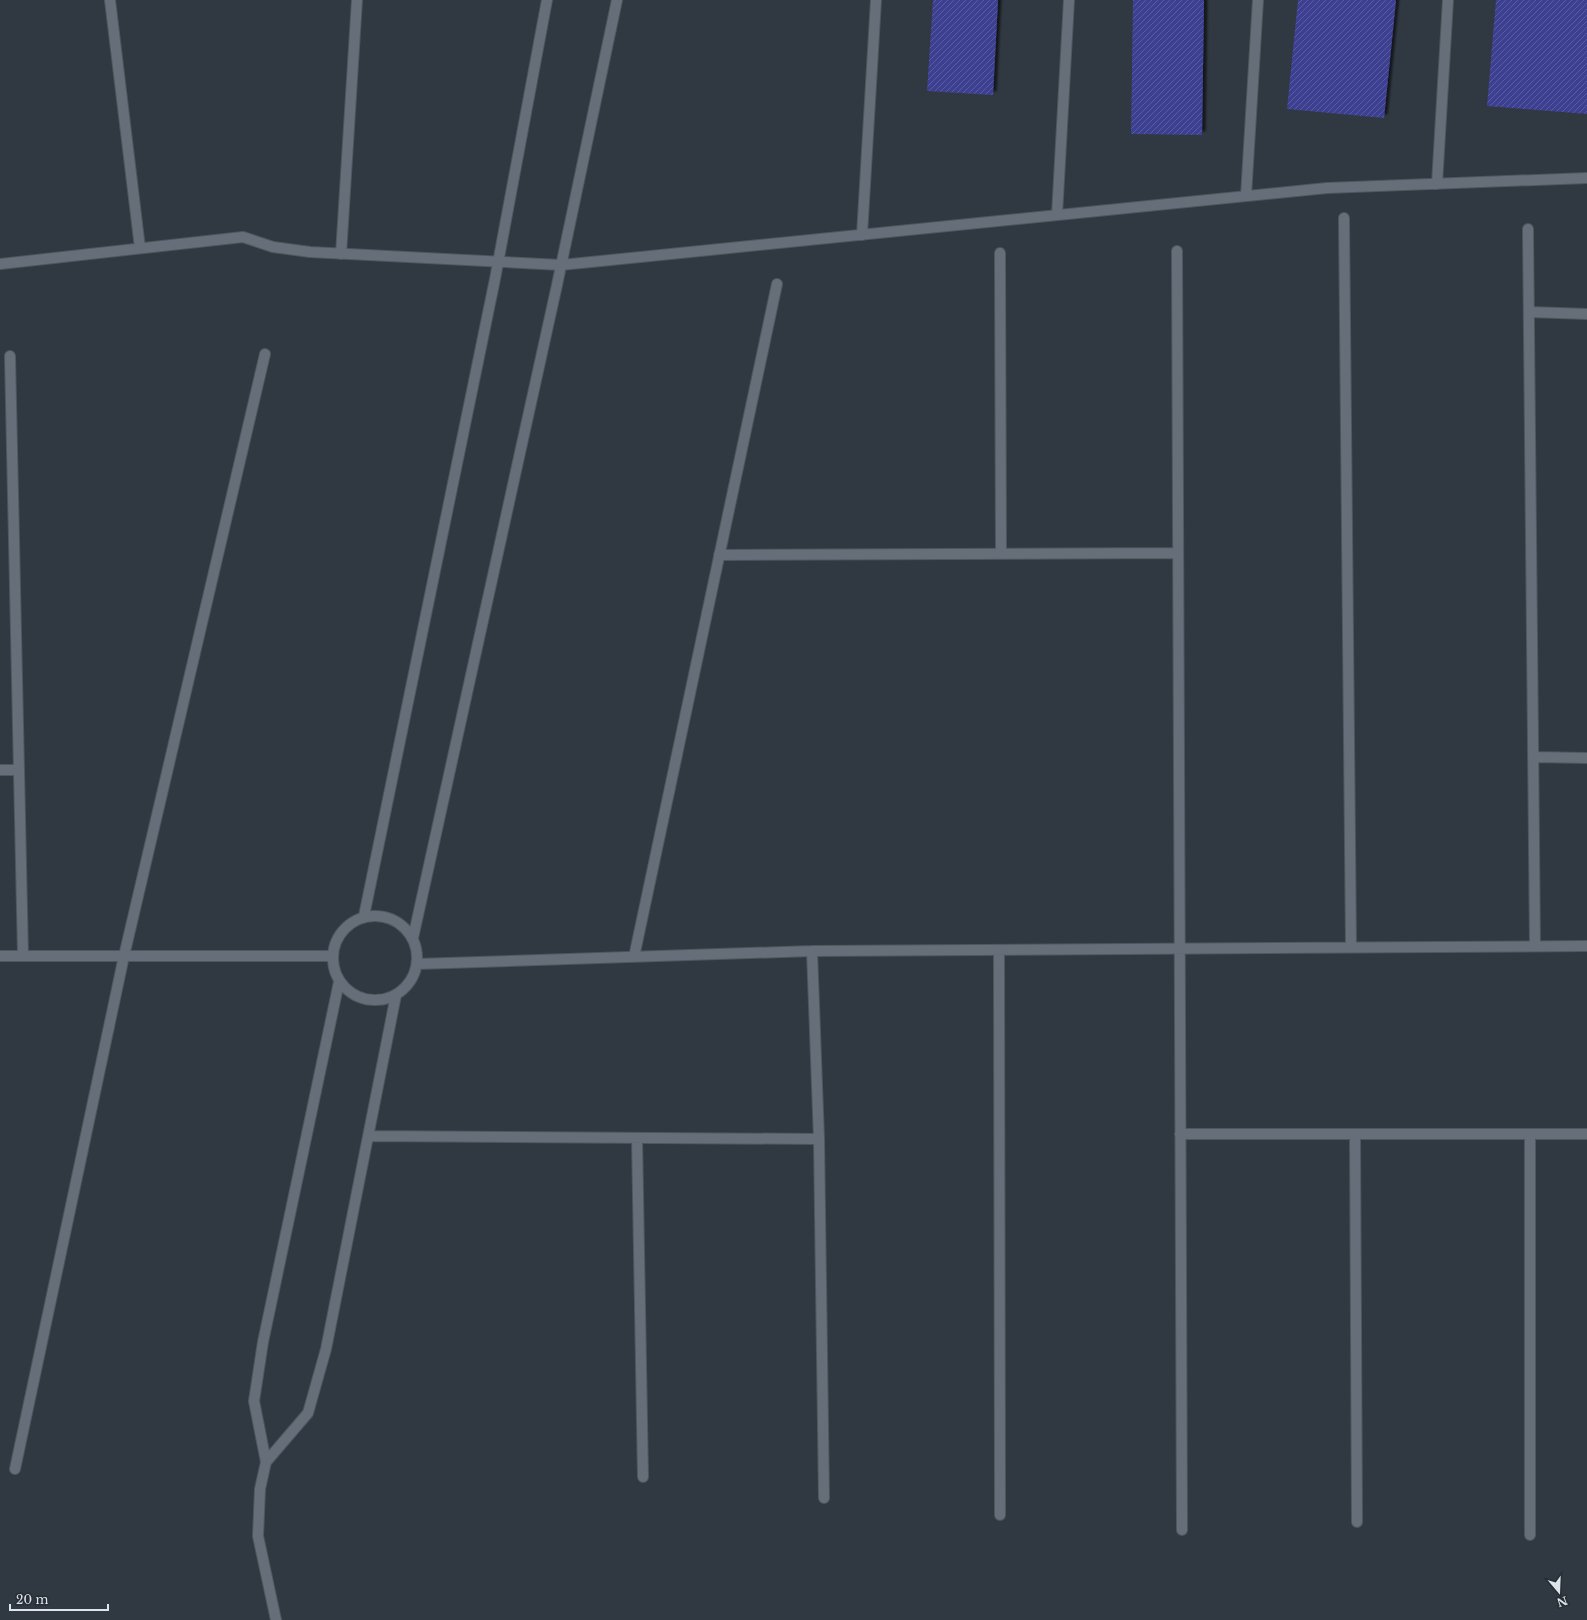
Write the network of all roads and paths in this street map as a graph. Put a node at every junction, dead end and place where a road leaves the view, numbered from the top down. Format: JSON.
{"nodes":[{"id":1,"x":110,"y":0,"type":"edge"},
{"id":2,"x":357,"y":0,"type":"edge"},
{"id":3,"x":547,"y":0,"type":"edge"},
{"id":4,"x":617,"y":0,"type":"edge"},
{"id":5,"x":876,"y":0,"type":"edge"},
{"id":6,"x":1069,"y":0,"type":"edge"},
{"id":7,"x":1258,"y":0,"type":"edge"},
{"id":8,"x":1448,"y":0,"type":"edge"},
{"id":9,"x":1587,"y":178,"type":"edge"},
{"id":10,"x":1437,"y":184,"type":"junction"},
{"id":11,"x":1246,"y":196,"type":"junction"},
{"id":12,"x":1057,"y":215,"type":"junction"},
{"id":13,"x":1344,"y":218,"type":"dead end"},
{"id":14,"x":1528,"y":229,"type":"dead end"},
{"id":15,"x":862,"y":235,"type":"junction"},
{"id":16,"x":140,"y":248,"type":"junction"},
{"id":17,"x":1177,"y":251,"type":"dead end"},
{"id":18,"x":1000,"y":253,"type":"dead end"},
{"id":19,"x":341,"y":254,"type":"junction"},
{"id":20,"x":498,"y":262,"type":"junction"},
{"id":21,"x":0,"y":264,"type":"edge"},
{"id":22,"x":561,"y":265,"type":"junction"},
{"id":23,"x":777,"y":284,"type":"dead end"},
{"id":24,"x":1529,"y":312,"type":"junction"},
{"id":25,"x":1587,"y":314,"type":"edge"},
{"id":26,"x":265,"y":354,"type":"dead end"},
{"id":27,"x":10,"y":356,"type":"dead end"},
{"id":28,"x":1178,"y":553,"type":"junction"},
{"id":29,"x":1001,"y":554,"type":"junction"},
{"id":30,"x":719,"y":555,"type":"junction"},
{"id":31,"x":1533,"y":757,"type":"junction"},
{"id":32,"x":1587,"y":758,"type":"edge"},
{"id":33,"x":0,"y":770,"type":"edge"},
{"id":34,"x":19,"y":770,"type":"junction"},
{"id":35,"x":364,"y":916,"type":"junction"},
{"id":36,"x":413,"y":938,"type":"junction"},
{"id":37,"x":1535,"y":946,"type":"junction"},
{"id":38,"x":1587,"y":946,"type":"edge"},
{"id":39,"x":1351,"y":947,"type":"junction"},
{"id":40,"x":1179,"y":949,"type":"junction"},
{"id":41,"x":999,"y":950,"type":"junction"},
{"id":42,"x":812,"y":951,"type":"junction"},
{"id":43,"x":0,"y":956,"type":"edge"},
{"id":44,"x":23,"y":956,"type":"junction"},
{"id":45,"x":124,"y":956,"type":"junction"},
{"id":46,"x":332,"y":956,"type":"junction"},
{"id":47,"x":634,"y":957,"type":"junction"},
{"id":48,"x":417,"y":964,"type":"junction"},
{"id":49,"x":339,"y":982,"type":"junction"},
{"id":50,"x":396,"y":995,"type":"junction"},
{"id":51,"x":1180,"y":1134,"type":"junction"},
{"id":52,"x":1355,"y":1134,"type":"junction"},
{"id":53,"x":1530,"y":1134,"type":"junction"},
{"id":54,"x":1587,"y":1134,"type":"edge"},
{"id":55,"x":368,"y":1136,"type":"junction"},
{"id":56,"x":636,"y":1138,"type":"junction"},
{"id":57,"x":819,"y":1139,"type":"junction"},
{"id":58,"x":266,"y":1462,"type":"junction"},
{"id":59,"x":15,"y":1469,"type":"dead end"},
{"id":60,"x":643,"y":1477,"type":"dead end"},
{"id":61,"x":824,"y":1498,"type":"dead end"},
{"id":62,"x":1000,"y":1515,"type":"dead end"},
{"id":63,"x":1357,"y":1522,"type":"dead end"},
{"id":64,"x":1182,"y":1530,"type":"dead end"},
{"id":65,"x":1530,"y":1535,"type":"dead end"},
{"id":66,"x":276,"y":1620,"type":"edge"}],
"edges":[{"from":1,"to":16,"type":"street"},
{"from":2,"to":19,"type":"street"},
{"from":3,"to":20,"type":"street"},
{"from":4,"to":22,"type":"street"},
{"from":5,"to":15,"type":"street"},
{"from":6,"to":12,"type":"street"},
{"from":7,"to":11,"type":"street"},
{"from":8,"to":10,"type":"street"},
{"from":9,"to":10,"type":"street"},
{"from":10,"to":11,"type":"street"},
{"from":11,"to":12,"type":"street"},
{"from":12,"to":15,"type":"street"},
{"from":13,"to":39,"type":"street"},
{"from":14,"to":24,"type":"street"},
{"from":15,"to":22,"type":"street"},
{"from":16,"to":19,"type":"street"},
{"from":16,"to":21,"type":"street"},
{"from":17,"to":28,"type":"street"},
{"from":18,"to":29,"type":"street"},
{"from":19,"to":20,"type":"street"},
{"from":20,"to":22,"type":"street"},
{"from":20,"to":35,"type":"street"},
{"from":22,"to":36,"type":"street"},
{"from":23,"to":30,"type":"street"},
{"from":24,"to":25,"type":"street"},
{"from":24,"to":31,"type":"street"},
{"from":26,"to":45,"type":"street"},
{"from":27,"to":34,"type":"street"},
{"from":28,"to":29,"type":"street"},
{"from":28,"to":40,"type":"street"},
{"from":29,"to":30,"type":"street"},
{"from":30,"to":47,"type":"street"},
{"from":31,"to":32,"type":"street"},
{"from":31,"to":37,"type":"street"},
{"from":33,"to":34,"type":"street"},
{"from":34,"to":44,"type":"street"},
{"from":35,"to":36,"type":"street"},
{"from":35,"to":46,"type":"street"},
{"from":36,"to":48,"type":"street"},
{"from":37,"to":38,"type":"street"},
{"from":37,"to":39,"type":"street"},
{"from":39,"to":40,"type":"street"},
{"from":40,"to":41,"type":"street"},
{"from":40,"to":51,"type":"street"},
{"from":41,"to":42,"type":"street"},
{"from":41,"to":62,"type":"street"},
{"from":42,"to":47,"type":"street"},
{"from":42,"to":57,"type":"street"},
{"from":43,"to":44,"type":"street"},
{"from":44,"to":45,"type":"street"},
{"from":45,"to":46,"type":"street"},
{"from":45,"to":59,"type":"street"},
{"from":46,"to":49,"type":"street"},
{"from":47,"to":48,"type":"street"},
{"from":48,"to":50,"type":"street"},
{"from":49,"to":50,"type":"street"},
{"from":49,"to":58,"type":"street"},
{"from":50,"to":55,"type":"street"},
{"from":51,"to":52,"type":"street"},
{"from":51,"to":64,"type":"street"},
{"from":52,"to":53,"type":"street"},
{"from":52,"to":63,"type":"street"},
{"from":53,"to":54,"type":"street"},
{"from":53,"to":65,"type":"street"},
{"from":55,"to":56,"type":"street"},
{"from":55,"to":58,"type":"street"},
{"from":56,"to":57,"type":"street"},
{"from":56,"to":60,"type":"street"},
{"from":57,"to":61,"type":"street"},
{"from":58,"to":66,"type":"street"}]}
